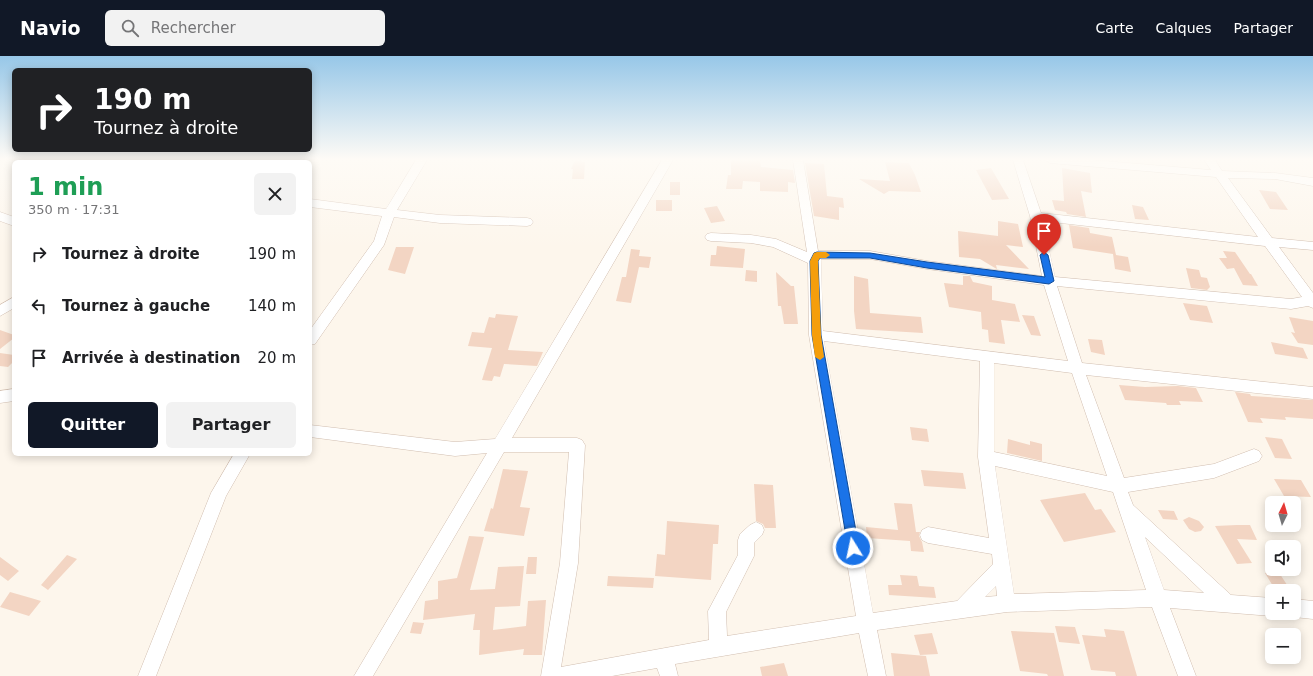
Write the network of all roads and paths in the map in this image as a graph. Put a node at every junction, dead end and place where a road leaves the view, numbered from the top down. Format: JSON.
{"nodes":[{"id":1,"x":404,"y":189,"type":"edge"},
{"id":2,"x":651,"y":189,"type":"edge"},
{"id":3,"x":802,"y":189,"type":"edge"},
{"id":4,"x":1027,"y":189,"type":"edge"},
{"id":5,"x":1230,"y":189,"type":"edge"},
{"id":6,"x":312,"y":202,"type":"edge"},
{"id":7,"x":389,"y":213,"type":"junction"},
{"id":8,"x":0,"y":216,"type":"edge"},
{"id":9,"x":1036,"y":216,"type":"junction"},
{"id":10,"x":12,"y":221,"type":"edge"},
{"id":11,"x":527,"y":222,"type":"dead end"},
{"id":12,"x":712,"y":237,"type":"dead end"},
{"id":13,"x":810,"y":241,"type":"junction"},
{"id":14,"x":1270,"y":242,"type":"junction"},
{"id":15,"x":776,"y":243,"type":"junction"},
{"id":16,"x":1313,"y":246,"type":"edge"},
{"id":17,"x":847,"y":255,"type":"junction"},
{"id":18,"x":814,"y":261,"type":"junction"},
{"id":19,"x":1049,"y":281,"type":"junction"},
{"id":20,"x":1312,"y":301,"type":"edge"},
{"id":21,"x":12,"y":303,"type":"edge"},
{"id":22,"x":0,"y":311,"type":"edge"},
{"id":23,"x":816,"y":335,"type":"junction"},
{"id":24,"x":312,"y":337,"type":"edge"},
{"id":25,"x":987,"y":357,"type":"junction"},
{"id":26,"x":1077,"y":368,"type":"junction"},
{"id":27,"x":1313,"y":393,"type":"edge"},
{"id":28,"x":12,"y":395,"type":"edge"},
{"id":29,"x":0,"y":397,"type":"edge"},
{"id":30,"x":312,"y":431,"type":"edge"},
{"id":31,"x":500,"y":445,"type":"junction"},
{"id":32,"x":241,"y":456,"type":"edge"},
{"id":33,"x":1254,"y":456,"type":"dead end"},
{"id":34,"x":986,"y":457,"type":"junction"},
{"id":35,"x":1118,"y":486,"type":"junction"},
{"id":36,"x":1127,"y":509,"type":"junction"},
{"id":37,"x":756,"y":530,"type":"dead end"},
{"id":38,"x":928,"y":535,"type":"dead end"},
{"id":39,"x":1000,"y":548,"type":"junction"},
{"id":40,"x":1002,"y":567,"type":"junction"},
{"id":41,"x":1158,"y":598,"type":"junction"},
{"id":42,"x":1008,"y":603,"type":"junction"},
{"id":43,"x":1228,"y":604,"type":"junction"},
{"id":44,"x":1265,"y":607,"type":"edge"},
{"id":45,"x":962,"y":609,"type":"junction"},
{"id":46,"x":1301,"y":609,"type":"edge"},
{"id":47,"x":1313,"y":610,"type":"edge"},
{"id":48,"x":866,"y":623,"type":"junction"},
{"id":49,"x":719,"y":647,"type":"junction"},
{"id":50,"x":664,"y":657,"type":"junction"},
{"id":51,"x":147,"y":676,"type":"edge"},
{"id":52,"x":363,"y":676,"type":"edge"},
{"id":53,"x":550,"y":676,"type":"edge"},
{"id":54,"x":561,"y":676,"type":"edge"},
{"id":55,"x":669,"y":676,"type":"edge"},
{"id":56,"x":877,"y":676,"type":"edge"},
{"id":57,"x":1187,"y":676,"type":"edge"}],
"edges":[{"from":1,"to":7,"type":"street"},
{"from":2,"to":31,"type":"street"},
{"from":3,"to":13,"type":"street"},
{"from":4,"to":9,"type":"street"},
{"from":5,"to":14,"type":"street"},
{"from":6,"to":7,"type":"street"},
{"from":7,"to":11,"type":"street"},
{"from":7,"to":24,"type":"street"},
{"from":8,"to":10,"type":"street"},
{"from":9,"to":14,"type":"street"},
{"from":9,"to":19,"type":"street"},
{"from":12,"to":15,"type":"street"},
{"from":13,"to":15,"type":"street"},
{"from":13,"to":17,"type":"street"},
{"from":13,"to":18,"type":"street"},
{"from":14,"to":16,"type":"street"},
{"from":14,"to":20,"type":"street"},
{"from":15,"to":18,"type":"street"},
{"from":17,"to":18,"type":"street"},
{"from":17,"to":19,"type":"street"},
{"from":18,"to":23,"type":"street"},
{"from":19,"to":20,"type":"street"},
{"from":19,"to":26,"type":"street"},
{"from":21,"to":22,"type":"street"},
{"from":23,"to":25,"type":"street"},
{"from":23,"to":48,"type":"street"},
{"from":25,"to":26,"type":"street"},
{"from":25,"to":34,"type":"street"},
{"from":26,"to":27,"type":"street"},
{"from":26,"to":35,"type":"street"},
{"from":28,"to":29,"type":"street"},
{"from":30,"to":31,"type":"street"},
{"from":31,"to":52,"type":"street"},
{"from":31,"to":53,"type":"street"},
{"from":32,"to":51,"type":"street"},
{"from":33,"to":35,"type":"street"},
{"from":34,"to":35,"type":"street"},
{"from":34,"to":39,"type":"street"},
{"from":35,"to":36,"type":"street"},
{"from":36,"to":41,"type":"street"},
{"from":36,"to":43,"type":"street"},
{"from":37,"to":49,"type":"street"},
{"from":38,"to":39,"type":"street"},
{"from":39,"to":40,"type":"street"},
{"from":40,"to":42,"type":"street"},
{"from":40,"to":45,"type":"street"},
{"from":41,"to":42,"type":"street"},
{"from":41,"to":43,"type":"street"},
{"from":41,"to":57,"type":"street"},
{"from":42,"to":45,"type":"street"},
{"from":43,"to":44,"type":"street"},
{"from":45,"to":48,"type":"street"},
{"from":46,"to":47,"type":"street"},
{"from":48,"to":49,"type":"street"},
{"from":48,"to":56,"type":"street"},
{"from":49,"to":50,"type":"street"},
{"from":50,"to":54,"type":"street"},
{"from":50,"to":55,"type":"street"}]}
